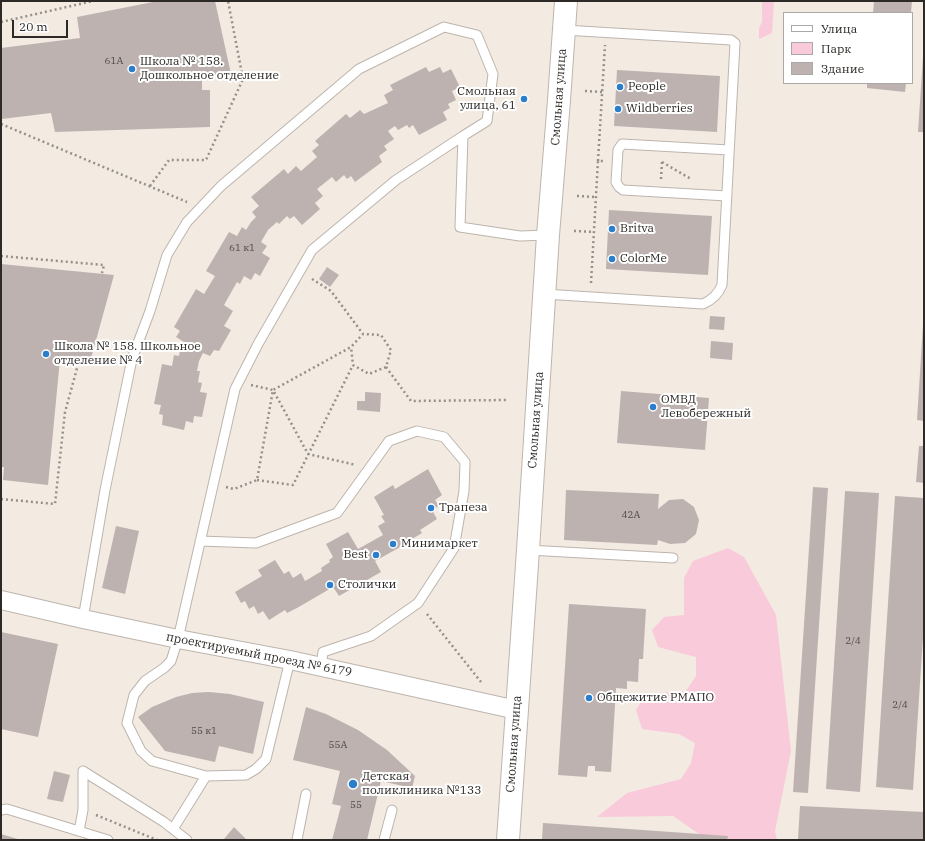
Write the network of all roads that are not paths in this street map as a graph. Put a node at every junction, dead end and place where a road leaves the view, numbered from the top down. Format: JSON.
{"nodes":[{"id":1,"x":565,"y":1,"type":"edge"},
{"id":2,"x":564,"y":30,"type":"junction"},
{"id":3,"x":463,"y":136,"type":"junction"},
{"id":4,"x":729,"y":150,"type":"junction"},
{"id":5,"x":727,"y":196,"type":"junction"},
{"id":6,"x":548,"y":235,"type":"junction"},
{"id":7,"x":544,"y":294,"type":"junction"},
{"id":8,"x":200,"y":542,"type":"junction"},
{"id":9,"x":528,"y":550,"type":"junction"},
{"id":10,"x":673,"y":558,"type":"dead end"},
{"id":11,"x":1,"y":600,"type":"edge"},
{"id":12,"x":83,"y":619,"type":"junction"},
{"id":13,"x":178,"y":639,"type":"junction"},
{"id":14,"x":290,"y":660,"type":"junction"},
{"id":15,"x":320,"y":666,"type":"junction"},
{"id":16,"x":517,"y":710,"type":"junction"},
{"id":17,"x":206,"y":776,"type":"junction"},
{"id":18,"x":306,"y":794,"type":"dead end"},
{"id":19,"x":1,"y":810,"type":"edge"},
{"id":20,"x":392,"y":810,"type":"dead end"},
{"id":21,"x":173,"y":829,"type":"junction"},
{"id":22,"x":79,"y":831,"type":"junction"},
{"id":23,"x":108,"y":840,"type":"edge"},
{"id":24,"x":186,"y":840,"type":"edge"},
{"id":25,"x":297,"y":840,"type":"edge"},
{"id":26,"x":384,"y":840,"type":"edge"},
{"id":27,"x":508,"y":840,"type":"edge"}],
"edges":[{"from":1,"to":2,"type":"street","name":"Смольная улица"},
{"from":2,"to":4,"type":"lane"},
{"from":2,"to":6,"type":"street","name":"Смольная улица"},
{"from":3,"to":6,"type":"lane"},
{"from":3,"to":8,"type":"lane"},
{"from":3,"to":12,"type":"lane"},
{"from":4,"to":5,"type":"lane"},
{"from":4,"to":5,"type":"lane"},
{"from":5,"to":7,"type":"lane"},
{"from":6,"to":7,"type":"street","name":"Смольная улица"},
{"from":7,"to":9,"type":"street","name":"Смольная улица"},
{"from":8,"to":13,"type":"lane"},
{"from":8,"to":15,"type":"lane"},
{"from":9,"to":10,"type":"lane"},
{"from":9,"to":16,"type":"street","name":"Смольная улица"},
{"from":11,"to":12,"type":"street","name":"проектируемый проезд № 6179"},
{"from":12,"to":13,"type":"street","name":"проектируемый проезд № 6179"},
{"from":13,"to":14,"type":"street","name":"проектируемый проезд № 6179"},
{"from":13,"to":17,"type":"lane"},
{"from":14,"to":15,"type":"street","name":"проектируемый проезд № 6179"},
{"from":14,"to":17,"type":"lane"},
{"from":15,"to":16,"type":"street","name":"проектируемый проезд № 6179"},
{"from":16,"to":27,"type":"street","name":"Смольная улица"},
{"from":17,"to":21,"type":"lane"},
{"from":18,"to":25,"type":"lane"},
{"from":19,"to":22,"type":"lane"},
{"from":20,"to":26,"type":"lane"},
{"from":21,"to":22,"type":"lane"},
{"from":21,"to":24,"type":"lane"},
{"from":22,"to":23,"type":"lane"}]}
